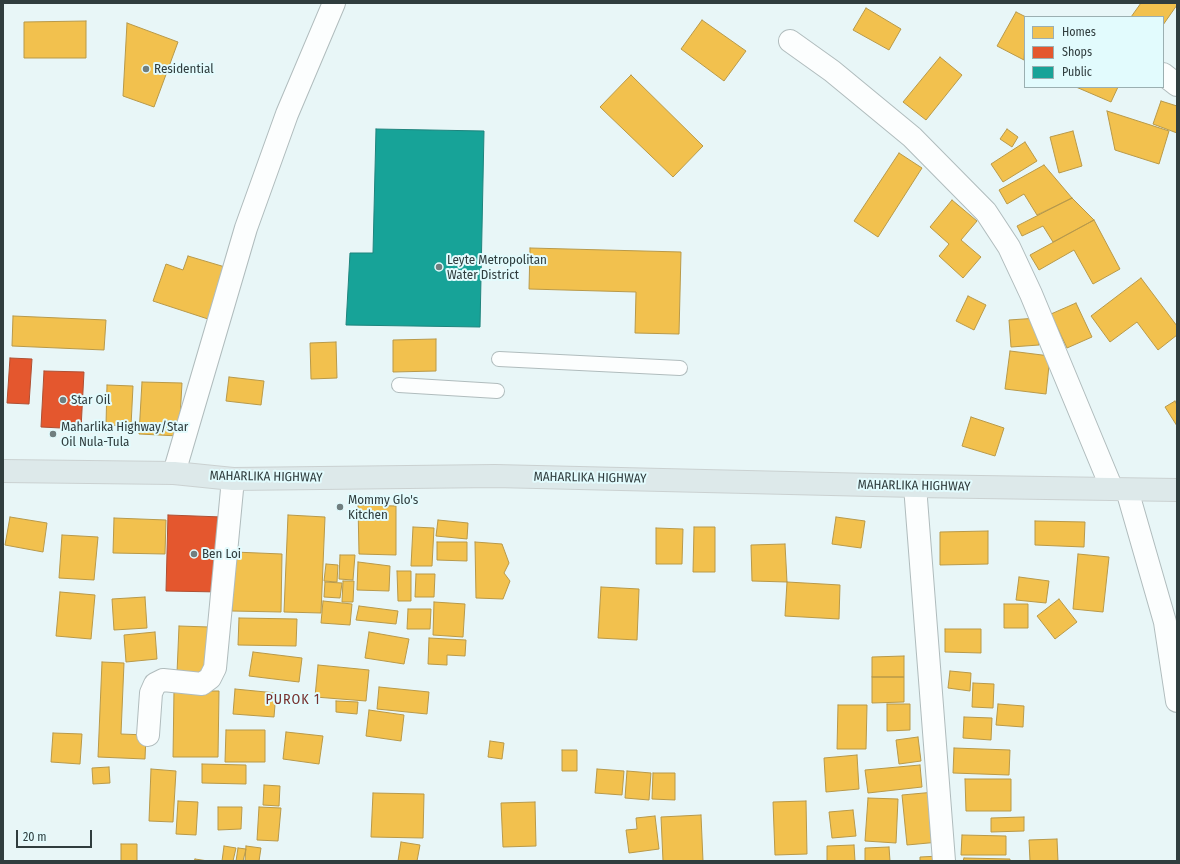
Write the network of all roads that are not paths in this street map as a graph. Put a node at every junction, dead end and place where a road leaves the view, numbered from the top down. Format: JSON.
{"nodes":[{"id":1,"x":334,"y":3,"type":"edge"},
{"id":2,"x":790,"y":41,"type":"dead end"},
{"id":3,"x":1164,"y":75,"type":"edge"},
{"id":4,"x":1177,"y":85,"type":"edge"},
{"id":5,"x":499,"y":359,"type":"dead end"},
{"id":6,"x":680,"y":368,"type":"dead end"},
{"id":7,"x":399,"y":385,"type":"dead end"},
{"id":8,"x":497,"y":391,"type":"dead end"},
{"id":9,"x":3,"y":471,"type":"edge"},
{"id":10,"x":174,"y":473,"type":"junction"},
{"id":11,"x":233,"y":479,"type":"junction"},
{"id":12,"x":915,"y":486,"type":"junction"},
{"id":13,"x":1120,"y":490,"type":"junction"},
{"id":14,"x":1177,"y":490,"type":"edge"},
{"id":15,"x":1177,"y":701,"type":"edge"},
{"id":16,"x":148,"y":736,"type":"dead end"},
{"id":17,"x":944,"y":861,"type":"edge"}],
"edges":[{"from":1,"to":10,"type":"street"},
{"from":2,"to":13,"type":"street"},
{"from":3,"to":4,"type":"street"},
{"from":5,"to":6,"type":"lane"},
{"from":7,"to":8,"type":"lane"},
{"from":9,"to":10,"type":"main road","name":"MAHARLIKA HIGHWAY"},
{"from":10,"to":11,"type":"main road","name":"MAHARLIKA HIGHWAY"},
{"from":11,"to":12,"type":"main road","name":"MAHARLIKA HIGHWAY"},
{"from":11,"to":16,"type":"street"},
{"from":12,"to":13,"type":"main road","name":"MAHARLIKA HIGHWAY"},
{"from":12,"to":17,"type":"street"},
{"from":13,"to":14,"type":"main road","name":"MAHARLIKA HIGHWAY"},
{"from":13,"to":15,"type":"street"}]}
